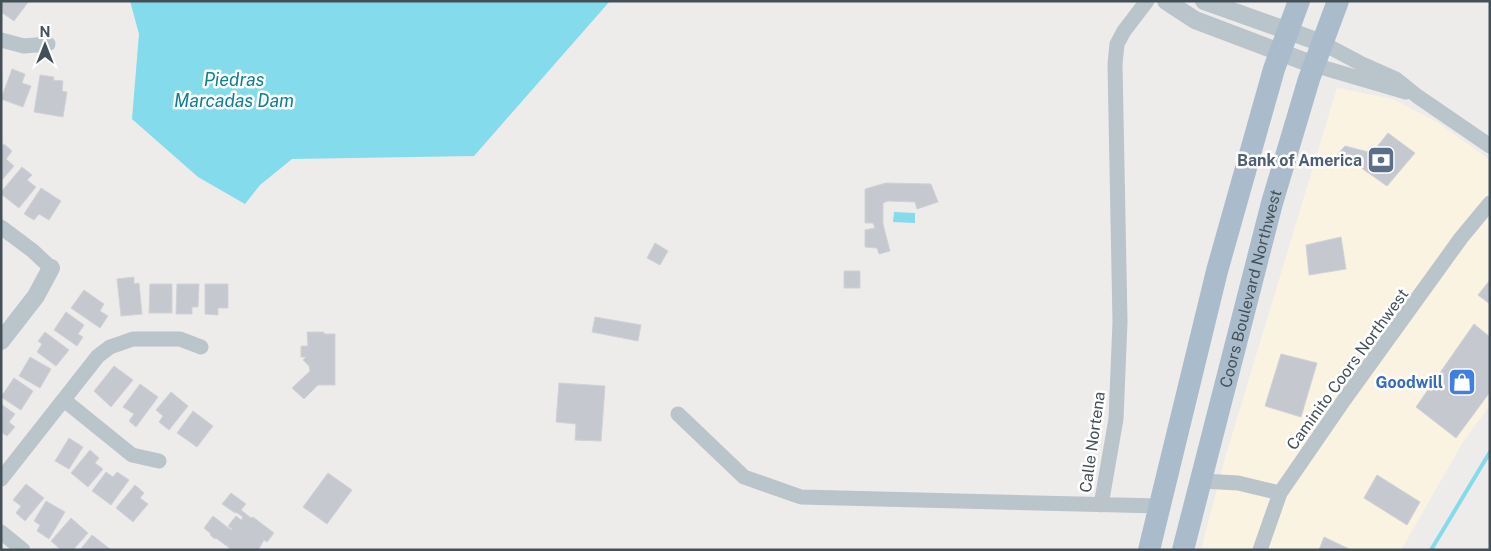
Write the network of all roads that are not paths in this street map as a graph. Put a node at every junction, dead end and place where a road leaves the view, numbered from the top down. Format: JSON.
{"nodes":[{"id":1,"x":1147,"y":1,"type":"edge"},
{"id":2,"x":1166,"y":1,"type":"edge"},
{"id":3,"x":1204,"y":1,"type":"edge"},
{"id":4,"x":1299,"y":1,"type":"edge"},
{"id":5,"x":1338,"y":1,"type":"edge"},
{"id":6,"x":1288,"y":30,"type":"junction"},
{"id":7,"x":1,"y":40,"type":"edge"},
{"id":8,"x":1322,"y":43,"type":"junction"},
{"id":9,"x":48,"y":44,"type":"dead end"},
{"id":10,"x":1280,"y":52,"type":"junction"},
{"id":11,"x":1314,"y":65,"type":"junction"},
{"id":12,"x":1417,"y":96,"type":"junction"},
{"id":13,"x":1490,"y":146,"type":"edge"},
{"id":14,"x":1490,"y":202,"type":"edge"},
{"id":15,"x":1,"y":227,"type":"edge"},
{"id":16,"x":51,"y":268,"type":"joint"},
{"id":17,"x":1,"y":341,"type":"edge"},
{"id":18,"x":201,"y":347,"type":"dead end"},
{"id":19,"x":64,"y":400,"type":"junction"},
{"id":20,"x":678,"y":414,"type":"dead end"},
{"id":21,"x":159,"y":461,"type":"dead end"},
{"id":22,"x":1,"y":479,"type":"edge"},
{"id":23,"x":1202,"y":481,"type":"junction"},
{"id":24,"x":1280,"y":493,"type":"junction"},
{"id":25,"x":1102,"y":505,"type":"junction"},
{"id":26,"x":1160,"y":506,"type":"junction"},
{"id":27,"x":1,"y":532,"type":"edge"},
{"id":28,"x":24,"y":550,"type":"edge"},
{"id":29,"x":1149,"y":550,"type":"edge"},
{"id":30,"x":1183,"y":550,"type":"edge"},
{"id":31,"x":1260,"y":550,"type":"edge"}],
"edges":[{"from":1,"to":25,"type":"street","name":"Calle Nortena"},
{"from":2,"to":10,"type":"street"},
{"from":3,"to":6,"type":"street"},
{"from":4,"to":6,"type":"main road"},
{"from":5,"to":8,"type":"main road","name":"Coors Boulevard Northwest"},
{"from":6,"to":8,"type":"street"},
{"from":6,"to":10,"type":"main road"},
{"from":7,"to":9,"type":"street"},
{"from":8,"to":11,"type":"main road","name":"Coors Boulevard Northwest"},
{"from":8,"to":12,"type":"street"},
{"from":10,"to":11,"type":"street"},
{"from":10,"to":26,"type":"main road"},
{"from":11,"to":12,"type":"street"},
{"from":11,"to":23,"type":"main road","name":"Coors Boulevard Northwest"},
{"from":12,"to":13,"type":"street"},
{"from":14,"to":24,"type":"street","name":"Caminito Coors Northwest"},
{"from":15,"to":16,"type":"street"},
{"from":16,"to":17,"type":"street"},
{"from":18,"to":19,"type":"street"},
{"from":19,"to":21,"type":"street"},
{"from":19,"to":22,"type":"street"},
{"from":20,"to":25,"type":"street","name":"Calle Nortena"},
{"from":23,"to":24,"type":"street"},
{"from":23,"to":30,"type":"main road","name":"Coors Boulevard Northwest"},
{"from":24,"to":31,"type":"street","name":"Caminito Coors Northwest"},
{"from":25,"to":26,"type":"street"},
{"from":26,"to":29,"type":"main road"},
{"from":27,"to":28,"type":"street"}]}
